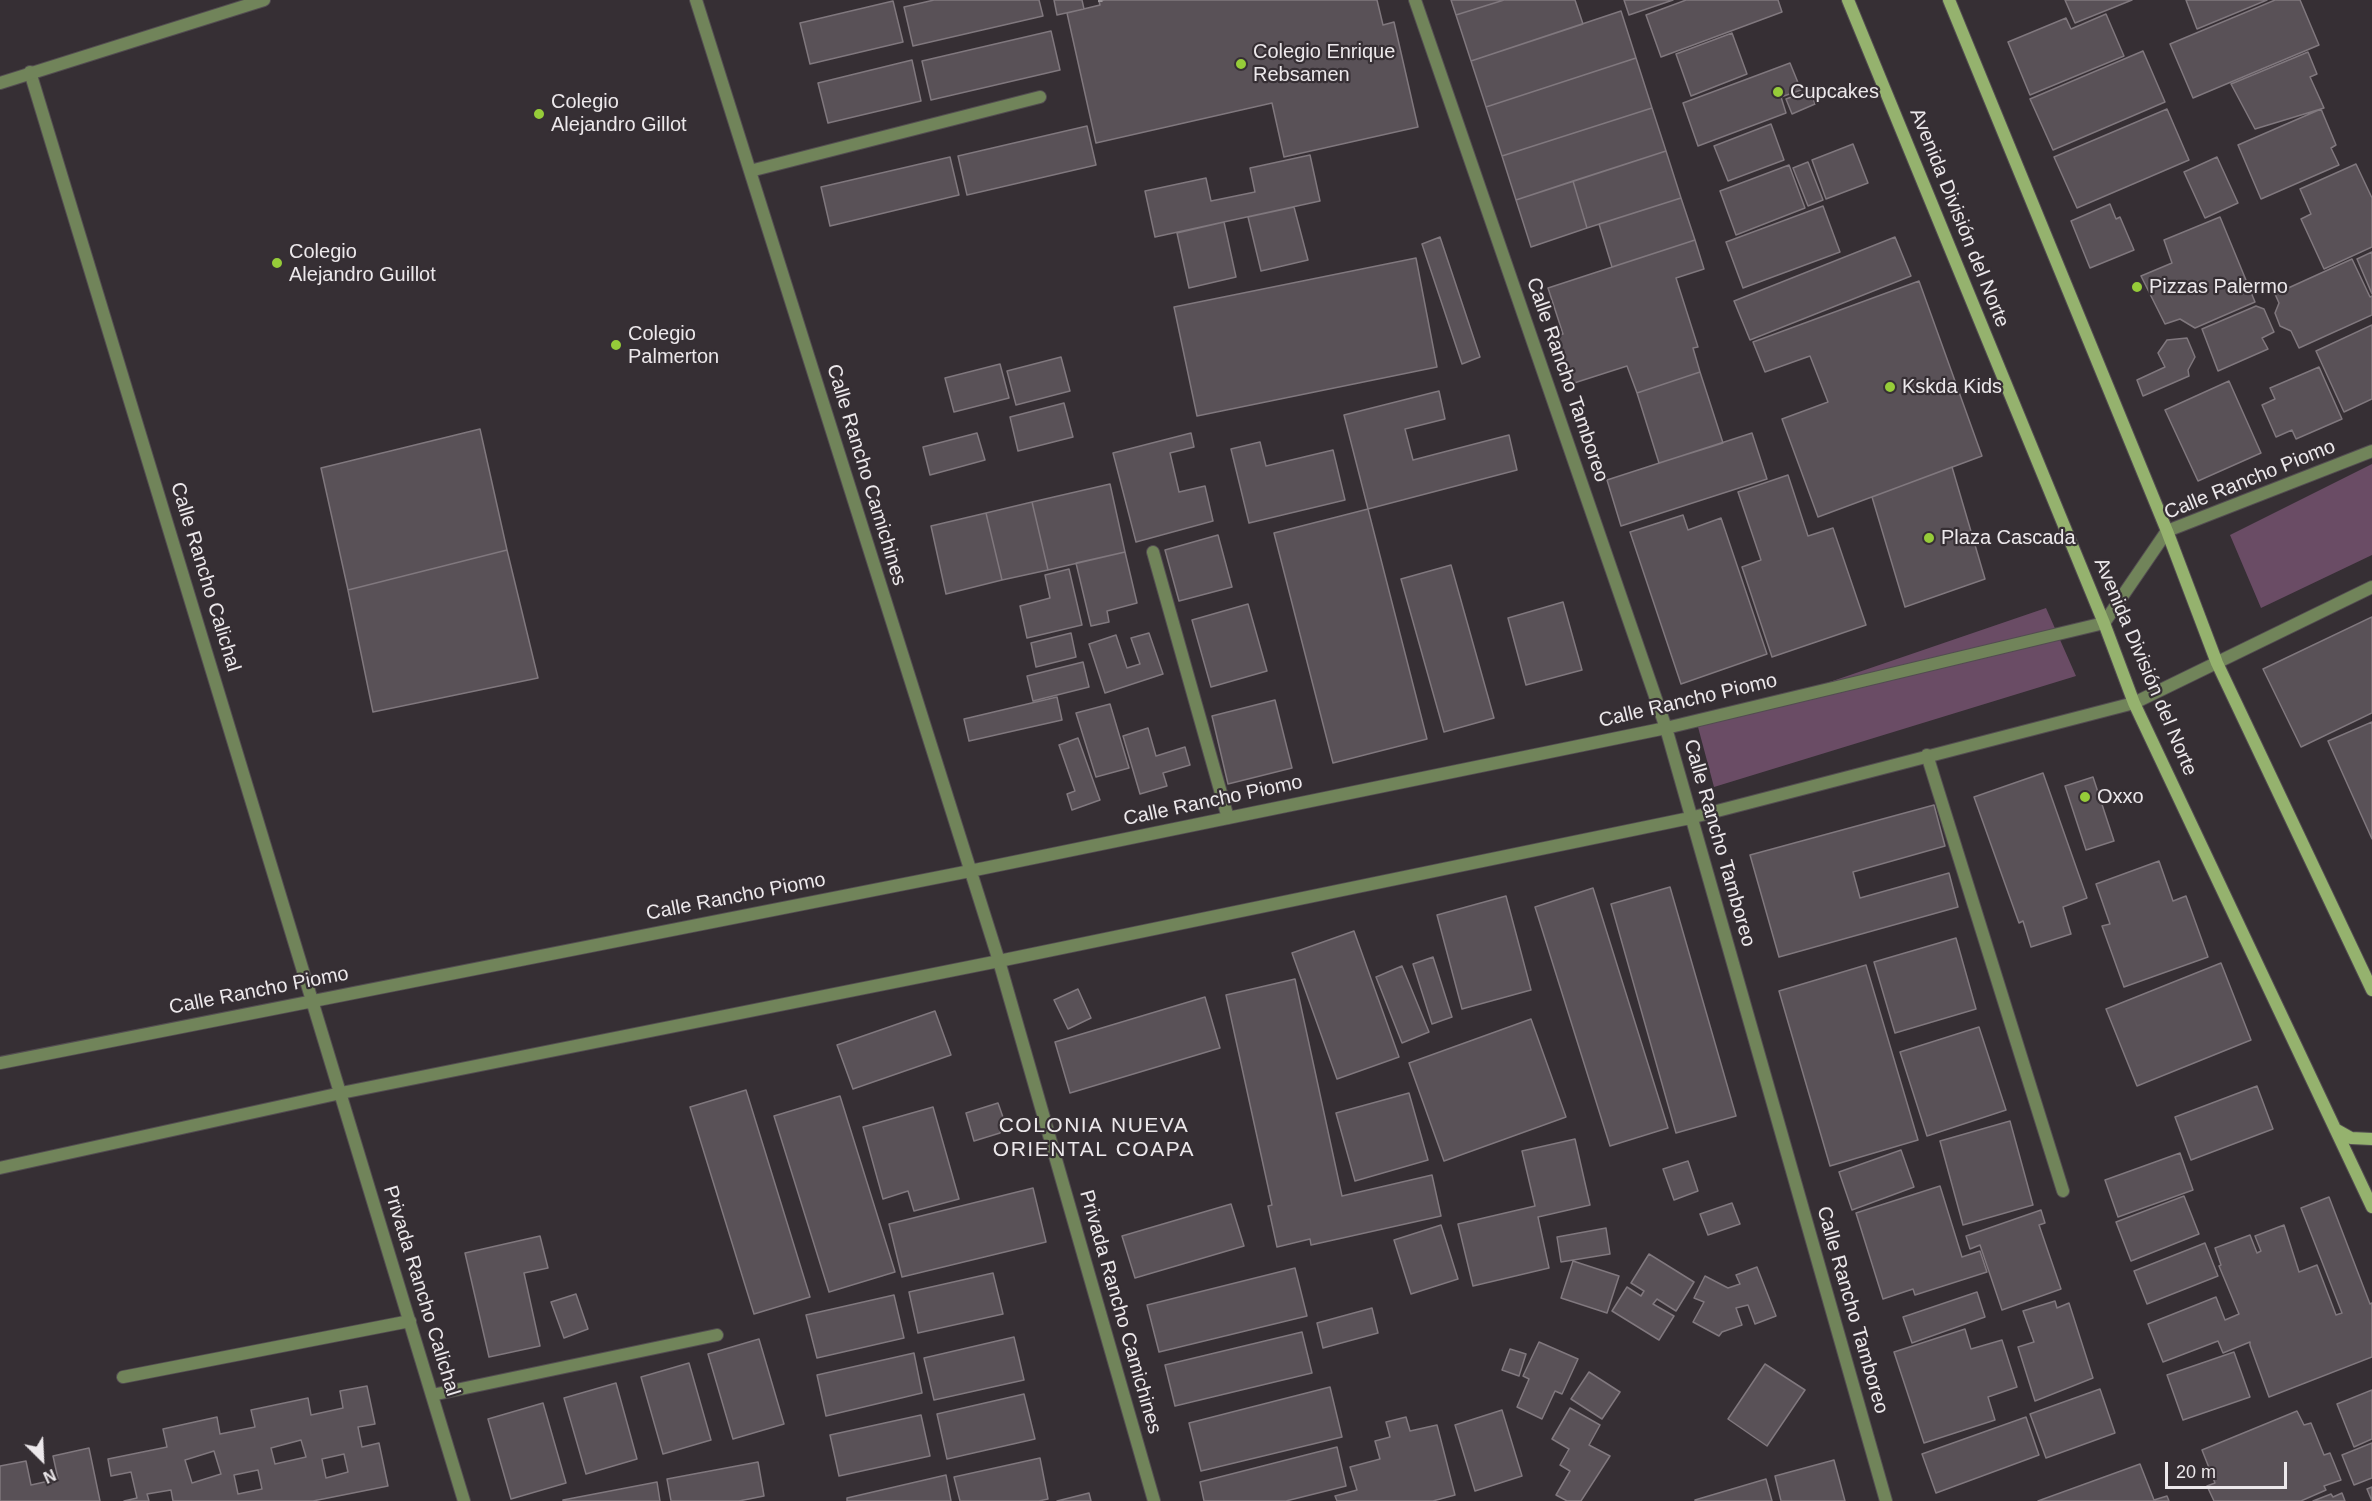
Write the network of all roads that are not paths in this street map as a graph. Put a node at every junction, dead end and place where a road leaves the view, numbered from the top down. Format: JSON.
{"nodes":[{"id":1,"x":264,"y":0,"type":"edge"},
{"id":2,"x":696,"y":0,"type":"edge"},
{"id":3,"x":1415,"y":0,"type":"edge"},
{"id":4,"x":1848,"y":0,"type":"edge"},
{"id":5,"x":1949,"y":0,"type":"edge"},
{"id":6,"x":30,"y":72,"type":"junction"},
{"id":7,"x":0,"y":83,"type":"edge"},
{"id":8,"x":1040,"y":98,"type":"dead end"},
{"id":9,"x":750,"y":171,"type":"junction"},
{"id":10,"x":2372,"y":451,"type":"edge"},
{"id":11,"x":2167,"y":531,"type":"junction"},
{"id":12,"x":1154,"y":552,"type":"dead end"},
{"id":13,"x":2372,"y":587,"type":"edge"},
{"id":14,"x":2104,"y":623,"type":"junction"},
{"id":15,"x":2217,"y":663,"type":"junction"},
{"id":16,"x":2134,"y":703,"type":"junction"},
{"id":17,"x":1666,"y":728,"type":"junction"},
{"id":18,"x":1927,"y":755,"type":"junction"},
{"id":19,"x":1228,"y":818,"type":"junction"},
{"id":20,"x":1690,"y":818,"type":"junction"},
{"id":21,"x":970,"y":871,"type":"junction"},
{"id":22,"x":999,"y":961,"type":"junction"},
{"id":23,"x":2372,"y":990,"type":"edge"},
{"id":24,"x":314,"y":1000,"type":"junction"},
{"id":25,"x":0,"y":1064,"type":"edge"},
{"id":26,"x":341,"y":1093,"type":"junction"},
{"id":27,"x":2335,"y":1129,"type":"junction"},
{"id":28,"x":2372,"y":1139,"type":"edge"},
{"id":29,"x":0,"y":1168,"type":"edge"},
{"id":30,"x":2063,"y":1191,"type":"dead end"},
{"id":31,"x":2372,"y":1207,"type":"edge"},
{"id":32,"x":410,"y":1321,"type":"junction"},
{"id":33,"x":717,"y":1335,"type":"dead end"},
{"id":34,"x":123,"y":1377,"type":"dead end"},
{"id":35,"x":432,"y":1395,"type":"junction"},
{"id":36,"x":464,"y":1501,"type":"edge"},
{"id":37,"x":1154,"y":1501,"type":"edge"},
{"id":38,"x":1886,"y":1501,"type":"edge"}],
"edges":[{"from":1,"to":6,"type":"street"},
{"from":2,"to":9,"type":"street","name":"Calle Rancho Camichines"},
{"from":3,"to":17,"type":"street","name":"Calle Rancho Tamboreo"},
{"from":4,"to":14,"type":"main road","name":"Avenida División del Norte"},
{"from":5,"to":11,"type":"main road"},
{"from":6,"to":7,"type":"street"},
{"from":6,"to":24,"type":"street","name":"Calle Rancho Calichal"},
{"from":8,"to":9,"type":"street"},
{"from":9,"to":21,"type":"street","name":"Calle Rancho Camichines"},
{"from":10,"to":11,"type":"street","name":"Calle Rancho Piomo"},
{"from":11,"to":14,"type":"street","name":"Calle Rancho Piomo"},
{"from":11,"to":15,"type":"main road"},
{"from":12,"to":19,"type":"street"},
{"from":13,"to":15,"type":"street"},
{"from":14,"to":16,"type":"main road","name":"Avenida División del Norte"},
{"from":14,"to":17,"type":"street","name":"Calle Rancho Piomo"},
{"from":15,"to":16,"type":"street"},
{"from":15,"to":23,"type":"main road"},
{"from":16,"to":18,"type":"street"},
{"from":16,"to":27,"type":"main road","name":"Avenida División del Norte"},
{"from":17,"to":19,"type":"street","name":"Calle Rancho Piomo"},
{"from":17,"to":20,"type":"street","name":"Calle Rancho Tamboreo"},
{"from":18,"to":20,"type":"street"},
{"from":18,"to":30,"type":"street"},
{"from":19,"to":21,"type":"street","name":"Calle Rancho Piomo"},
{"from":20,"to":22,"type":"street"},
{"from":20,"to":38,"type":"street","name":"Calle Rancho Tamboreo"},
{"from":21,"to":22,"type":"street","name":"Calle Rancho Camichines"},
{"from":21,"to":24,"type":"street","name":"Calle Rancho Piomo"},
{"from":22,"to":26,"type":"street"},
{"from":22,"to":37,"type":"street","name":"Privada Rancho Camichines"},
{"from":24,"to":25,"type":"street","name":"Calle Rancho Piomo"},
{"from":24,"to":26,"type":"street","name":"Calle Rancho Calichal"},
{"from":26,"to":29,"type":"street"},
{"from":26,"to":32,"type":"street","name":"Privada Rancho Calichal"},
{"from":27,"to":28,"type":"main road"},
{"from":27,"to":31,"type":"main road","name":"Avenida División del Norte"},
{"from":32,"to":34,"type":"street"},
{"from":32,"to":35,"type":"street","name":"Privada Rancho Calichal"},
{"from":33,"to":35,"type":"street"},
{"from":35,"to":36,"type":"street","name":"Privada Rancho Calichal"}]}
